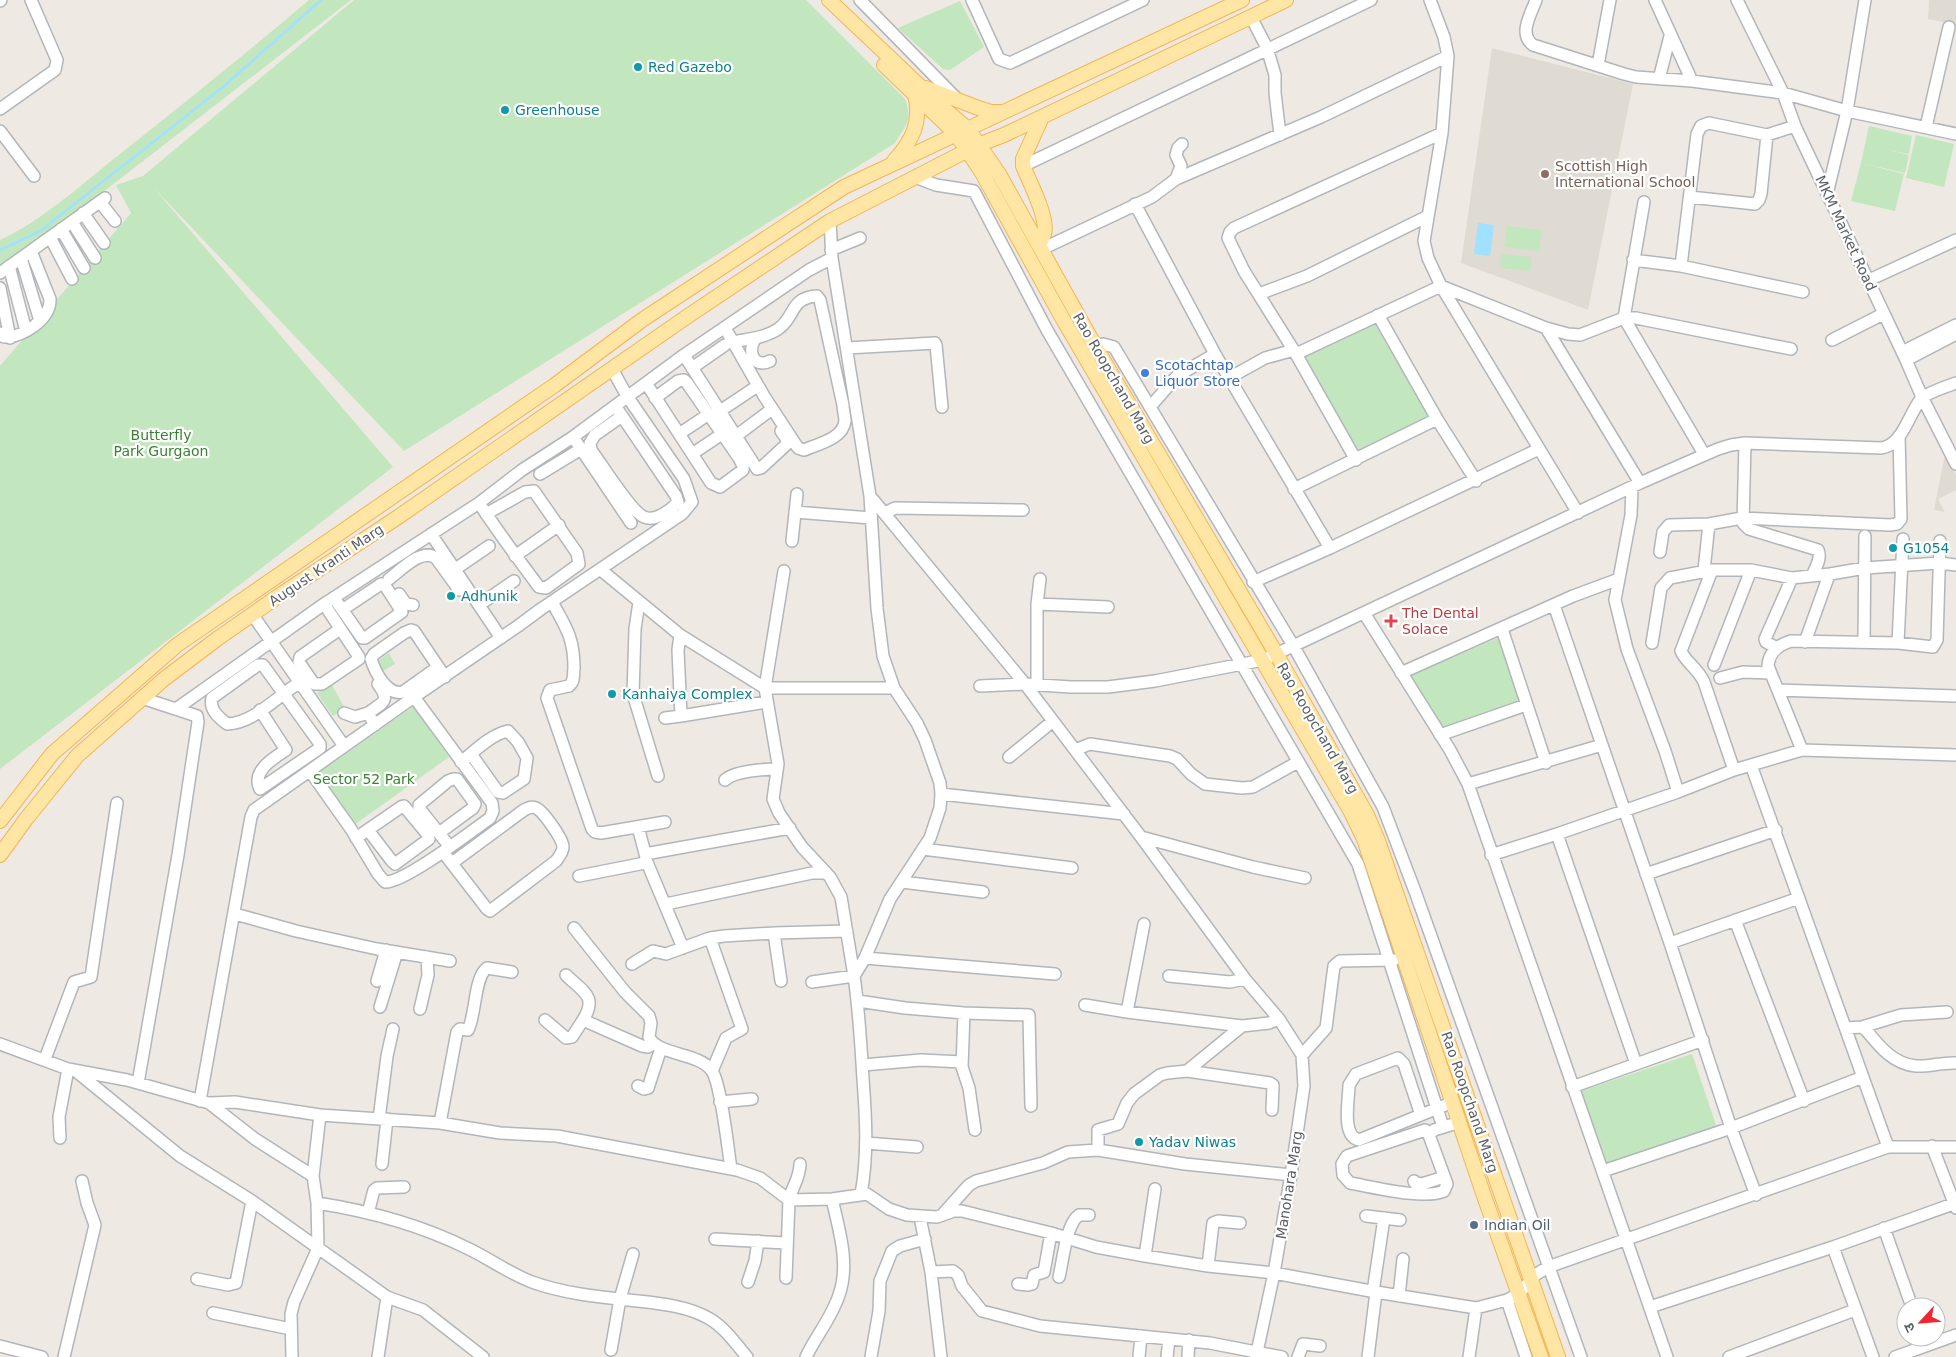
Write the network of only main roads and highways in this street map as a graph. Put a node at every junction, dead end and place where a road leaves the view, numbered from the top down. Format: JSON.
{"nodes":[{"id":1,"x":818,"y":0,"type":"edge"},
{"id":2,"x":829,"y":0,"type":"edge"},
{"id":3,"x":1242,"y":0,"type":"edge"},
{"id":4,"x":1281,"y":1,"type":"edge"},
{"id":5,"x":917,"y":90,"type":"junction"},
{"id":6,"x":1004,"y":112,"type":"junction"},
{"id":7,"x":1042,"y":117,"type":"junction"},
{"id":8,"x":962,"y":132,"type":"junction"},
{"id":9,"x":973,"y":148,"type":"junction"},
{"id":10,"x":892,"y":163,"type":"junction"},
{"id":11,"x":1040,"y":247,"type":"junction"},
{"id":12,"x":676,"y":297,"type":"junction"},
{"id":13,"x":688,"y":316,"type":"junction"},
{"id":14,"x":642,"y":320,"type":"junction"},
{"id":15,"x":654,"y":340,"type":"junction"},
{"id":16,"x":426,"y":473,"type":"junction"},
{"id":17,"x":437,"y":490,"type":"junction"},
{"id":18,"x":0,"y":821,"type":"edge"},
{"id":19,"x":0,"y":856,"type":"edge"},
{"id":20,"x":1541,"y":1357,"type":"edge"},
{"id":21,"x":1558,"y":1357,"type":"edge"}],
"edges":[{"from":1,"to":5,"type":"main road"},
{"from":2,"to":5,"type":"main road"},
{"from":3,"to":6,"type":"main road","name":"August Kranti Marg"},
{"from":4,"to":7,"type":"main road","name":"August Kranti Marg"},
{"from":5,"to":6,"type":"main road"},
{"from":5,"to":8,"type":"main road"},
{"from":5,"to":10,"type":"main road"},
{"from":6,"to":8,"type":"main road","name":"August Kranti Marg"},
{"from":7,"to":9,"type":"main road","name":"August Kranti Marg"},
{"from":7,"to":11,"type":"main road"},
{"from":8,"to":9,"type":"main road"},
{"from":8,"to":10,"type":"main road","name":"August Kranti Marg"},
{"from":9,"to":11,"type":"main road","name":"Rao Roopchand Marg"},
{"from":9,"to":13,"type":"main road","name":"August Kranti Marg"},
{"from":9,"to":20,"type":"main road","name":"Rao Roopchand Marg"},
{"from":10,"to":12,"type":"main road","name":"August Kranti Marg"},
{"from":11,"to":21,"type":"main road","name":"Rao Roopchand Marg"},
{"from":12,"to":13,"type":"main road"},
{"from":12,"to":14,"type":"main road","name":"August Kranti Marg"},
{"from":13,"to":15,"type":"main road","name":"August Kranti Marg"},
{"from":14,"to":15,"type":"main road"},
{"from":14,"to":16,"type":"main road","name":"August Kranti Marg"},
{"from":15,"to":17,"type":"main road","name":"August Kranti Marg"},
{"from":16,"to":17,"type":"main road"},
{"from":16,"to":18,"type":"main road","name":"August Kranti Marg"},
{"from":17,"to":19,"type":"main road","name":"August Kranti Marg"}]}
